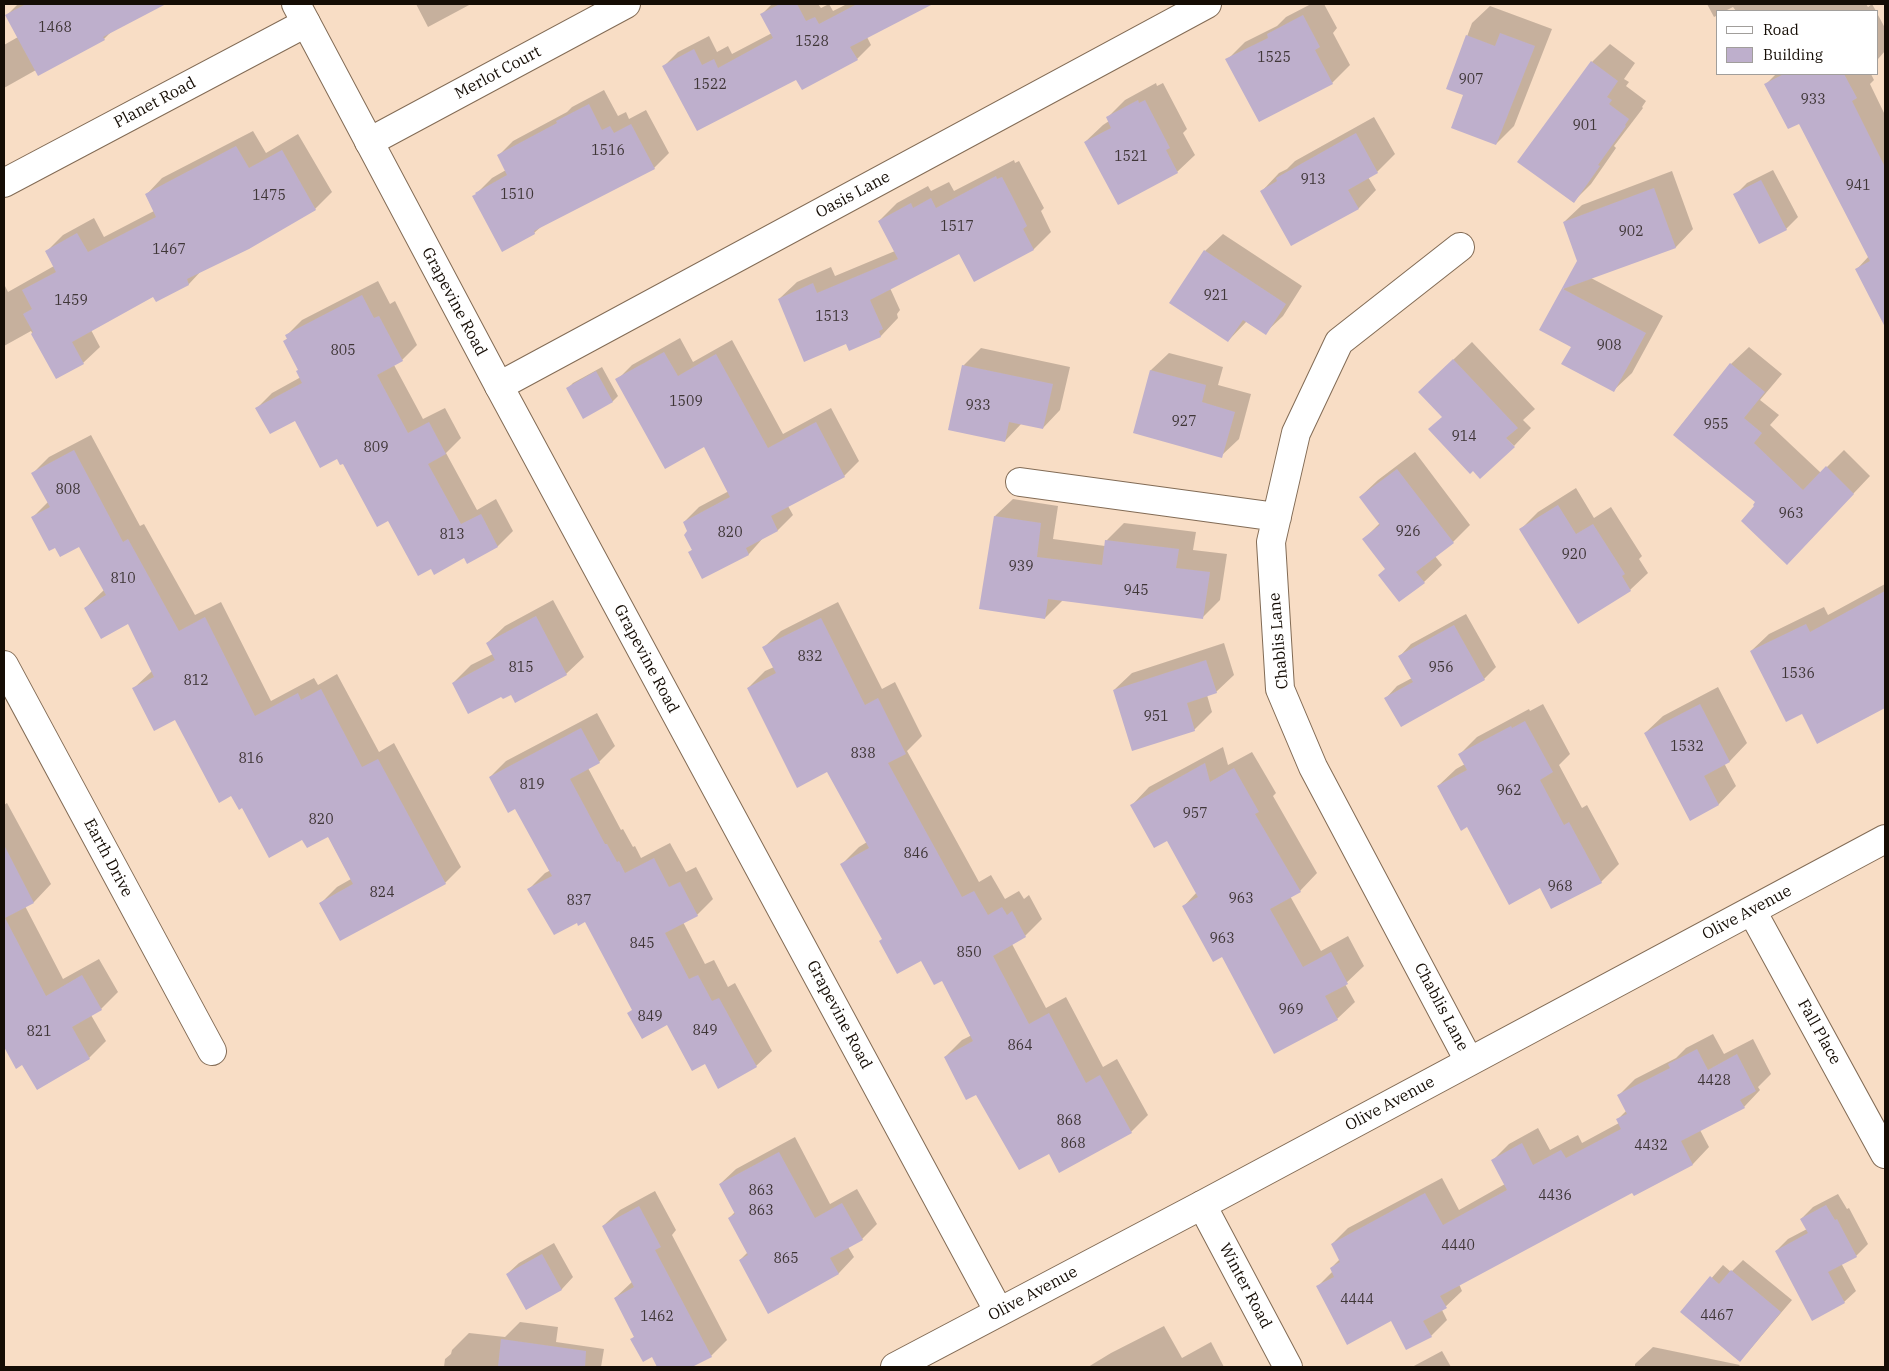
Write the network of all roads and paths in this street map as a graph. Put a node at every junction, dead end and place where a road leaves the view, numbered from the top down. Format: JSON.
{"nodes":[{"id":1,"x":626,"y":4,"type":"edge"},
{"id":2,"x":1207,"y":4,"type":"edge"},
{"id":3,"x":301,"y":14,"type":"edge"},
{"id":4,"x":369,"y":142,"type":"junction"},
{"id":5,"x":4,"y":183,"type":"edge"},
{"id":6,"x":1460,"y":247,"type":"dead end"},
{"id":7,"x":499,"y":386,"type":"junction"},
{"id":8,"x":1020,"y":482,"type":"dead end"},
{"id":9,"x":1277,"y":517,"type":"junction"},
{"id":10,"x":4,"y":665,"type":"edge"},
{"id":11,"x":1885,"y":839,"type":"edge"},
{"id":12,"x":1752,"y":911,"type":"junction"},
{"id":13,"x":212,"y":1051,"type":"dead end"},
{"id":14,"x":1469,"y":1061,"type":"junction"},
{"id":15,"x":1885,"y":1154,"type":"edge"},
{"id":16,"x":1202,"y":1205,"type":"junction"},
{"id":17,"x":999,"y":1312,"type":"junction"},
{"id":18,"x":894,"y":1367,"type":"edge"},
{"id":19,"x":1288,"y":1367,"type":"edge"}],
"edges":[{"from":1,"to":4,"type":"street","name":"Merlot Court"},
{"from":2,"to":7,"type":"street","name":"Oasis Lane"},
{"from":3,"to":4,"type":"street","name":"Grapevine Road"},
{"from":3,"to":5,"type":"street","name":"Planet Road"},
{"from":4,"to":7,"type":"street","name":"Grapevine Road"},
{"from":6,"to":9,"type":"street","name":"Chablis Lane"},
{"from":7,"to":17,"type":"street","name":"Grapevine Road"},
{"from":8,"to":9,"type":"street"},
{"from":9,"to":14,"type":"street","name":"Chablis Lane"},
{"from":10,"to":13,"type":"street","name":"Earth Drive"},
{"from":11,"to":12,"type":"street","name":"Olive Avenue"},
{"from":12,"to":14,"type":"street","name":"Olive Avenue"},
{"from":12,"to":15,"type":"street","name":"Fall Place"},
{"from":14,"to":16,"type":"street","name":"Olive Avenue"},
{"from":16,"to":17,"type":"street","name":"Olive Avenue"},
{"from":16,"to":19,"type":"street","name":"Winter Road"},
{"from":17,"to":18,"type":"street","name":"Olive Avenue"}]}
